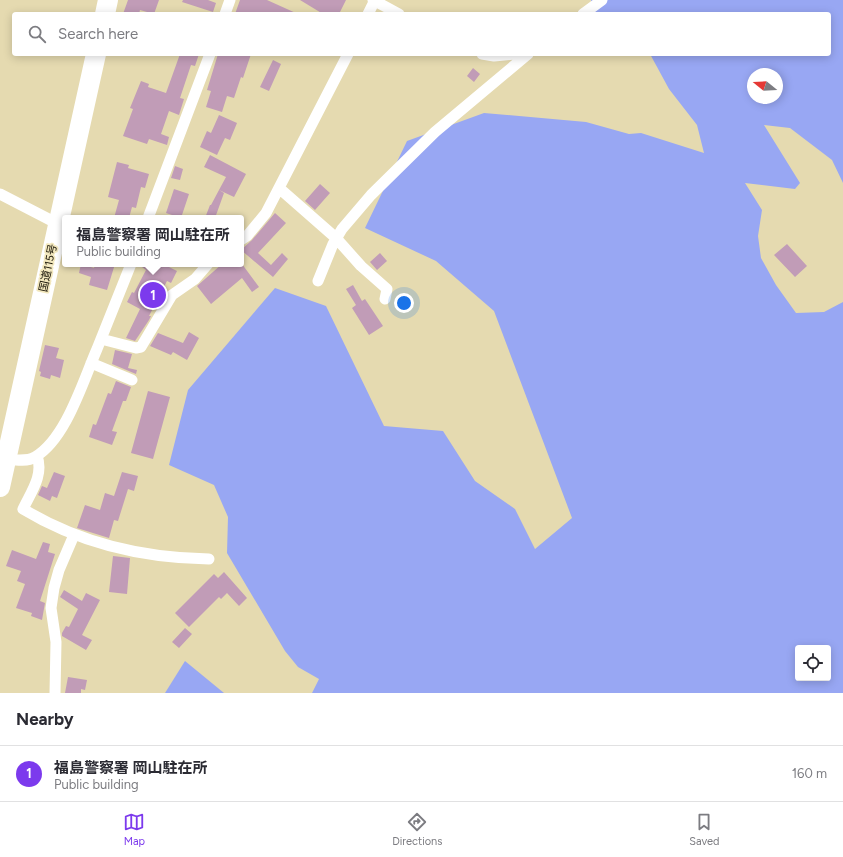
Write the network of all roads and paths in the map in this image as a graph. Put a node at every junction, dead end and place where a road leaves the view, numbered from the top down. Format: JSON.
{"nodes":[{"id":1,"x":108,"y":0,"type":"edge"},
{"id":2,"x":230,"y":0,"type":"edge"},
{"id":3,"x":374,"y":0,"type":"edge"},
{"id":4,"x":602,"y":0,"type":"edge"},
{"id":5,"x":105,"y":12,"type":"edge"},
{"id":6,"x":226,"y":12,"type":"edge"},
{"id":7,"x":369,"y":12,"type":"edge"},
{"id":8,"x":396,"y":12,"type":"edge"},
{"id":9,"x":586,"y":12,"type":"edge"},
{"id":10,"x":96,"y":56,"type":"edge"},
{"id":11,"x":209,"y":56,"type":"edge"},
{"id":12,"x":347,"y":56,"type":"edge"},
{"id":13,"x":526,"y":56,"type":"edge"},
{"id":14,"x":279,"y":188,"type":"junction"},
{"id":15,"x":0,"y":194,"type":"edge"},
{"id":16,"x":63,"y":215,"type":"edge"},
{"id":17,"x":149,"y":215,"type":"edge"},
{"id":18,"x":61,"y":226,"type":"edge"},
{"id":19,"x":244,"y":238,"type":"edge"},
{"id":20,"x":336,"y":238,"type":"junction"},
{"id":21,"x":130,"y":267,"type":"edge"},
{"id":22,"x":205,"y":267,"type":"edge"},
{"id":23,"x":318,"y":281,"type":"dead end"},
{"id":24,"x":385,"y":299,"type":"dead end"},
{"id":25,"x":101,"y":339,"type":"junction"},
{"id":26,"x":91,"y":363,"type":"junction"},
{"id":27,"x":132,"y":380,"type":"dead end"},
{"id":28,"x":37,"y":456,"type":"junction"},
{"id":29,"x":3,"y":468,"type":"edge"},
{"id":30,"x":0,"y":487,"type":"edge"},
{"id":31,"x":74,"y":535,"type":"junction"},
{"id":32,"x":209,"y":559,"type":"dead end"},
{"id":33,"x":55,"y":693,"type":"edge"}],
"edges":[{"from":1,"to":5,"type":"highway"},
{"from":2,"to":6,"type":"street"},
{"from":3,"to":7,"type":"street"},
{"from":3,"to":8,"type":"street"},
{"from":4,"to":9,"type":"street"},
{"from":10,"to":16,"type":"highway","name":"国道115号"},
{"from":11,"to":17,"type":"street"},
{"from":12,"to":14,"type":"street"},
{"from":13,"to":20,"type":"street"},
{"from":14,"to":19,"type":"street"},
{"from":14,"to":20,"type":"street"},
{"from":15,"to":18,"type":"street"},
{"from":18,"to":29,"type":"highway","name":"国道115号"},
{"from":20,"to":23,"type":"street"},
{"from":20,"to":24,"type":"street"},
{"from":21,"to":25,"type":"street"},
{"from":22,"to":25,"type":"street"},
{"from":25,"to":26,"type":"street"},
{"from":26,"to":27,"type":"street"},
{"from":26,"to":28,"type":"street"},
{"from":28,"to":29,"type":"street"},
{"from":28,"to":31,"type":"street"},
{"from":29,"to":30,"type":"highway","name":"国道115号"},
{"from":31,"to":32,"type":"street"},
{"from":31,"to":33,"type":"street"}]}
